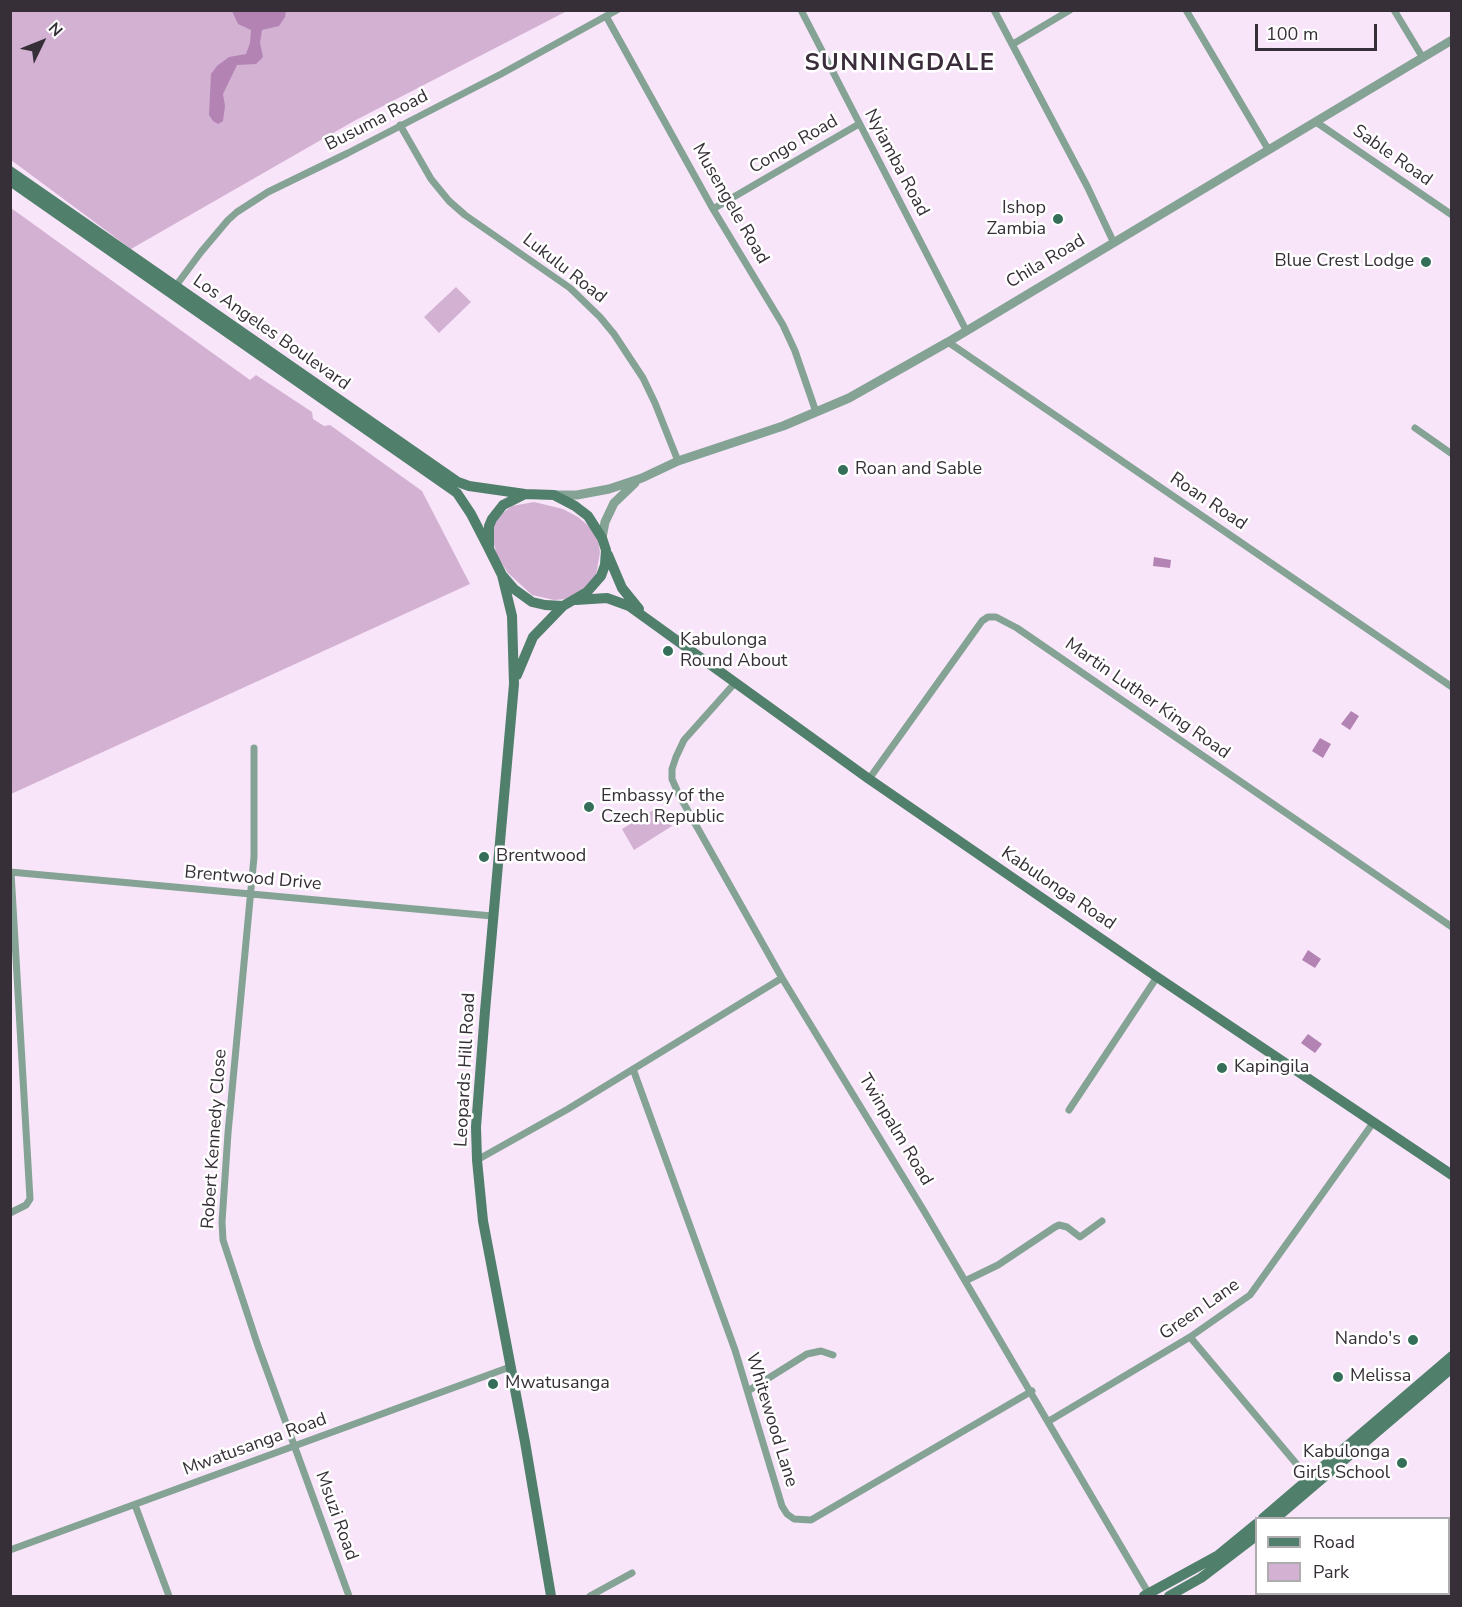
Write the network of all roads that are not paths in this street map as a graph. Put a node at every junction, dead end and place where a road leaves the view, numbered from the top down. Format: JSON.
{"nodes":[{"id":1,"x":617,"y":10,"type":"edge"},
{"id":2,"x":801,"y":10,"type":"edge"},
{"id":3,"x":994,"y":10,"type":"edge"},
{"id":4,"x":1070,"y":10,"type":"edge"},
{"id":5,"x":1186,"y":10,"type":"edge"},
{"id":6,"x":1394,"y":10,"type":"edge"},
{"id":7,"x":606,"y":16,"type":"junction"},
{"id":8,"x":1452,"y":40,"type":"edge"},
{"id":9,"x":1013,"y":44,"type":"junction"},
{"id":10,"x":1423,"y":58,"type":"junction"},
{"id":11,"x":1316,"y":122,"type":"junction"},
{"id":12,"x":859,"y":124,"type":"junction"},
{"id":13,"x":400,"y":125,"type":"junction"},
{"id":14,"x":1268,"y":149,"type":"junction"},
{"id":15,"x":10,"y":171,"type":"edge"},
{"id":16,"x":10,"y":181,"type":"edge"},
{"id":17,"x":713,"y":209,"type":"junction"},
{"id":18,"x":1452,"y":215,"type":"edge"},
{"id":19,"x":1113,"y":241,"type":"junction"},
{"id":20,"x":175,"y":287,"type":"junction"},
{"id":21,"x":966,"y":330,"type":"junction"},
{"id":22,"x":948,"y":342,"type":"junction"},
{"id":23,"x":816,"y":412,"type":"junction"},
{"id":24,"x":1415,"y":428,"type":"dead end"},
{"id":25,"x":1452,"y":454,"type":"edge"},
{"id":26,"x":678,"y":461,"type":"junction"},
{"id":27,"x":642,"y":478,"type":"junction"},
{"id":28,"x":525,"y":494,"type":"junction"},
{"id":29,"x":554,"y":495,"type":"junction"},
{"id":30,"x":602,"y":538,"type":"junction"},
{"id":31,"x":489,"y":549,"type":"junction"},
{"id":32,"x":606,"y":550,"type":"junction"},
{"id":33,"x":502,"y":575,"type":"junction"},
{"id":34,"x":576,"y":600,"type":"junction"},
{"id":35,"x":563,"y":606,"type":"junction"},
{"id":36,"x":651,"y":622,"type":"junction"},
{"id":37,"x":514,"y":684,"type":"junction"},
{"id":38,"x":734,"y":684,"type":"junction"},
{"id":39,"x":1452,"y":687,"type":"edge"},
{"id":40,"x":254,"y":748,"type":"dead end"},
{"id":41,"x":869,"y":779,"type":"junction"},
{"id":42,"x":11,"y":872,"type":"edge"},
{"id":43,"x":251,"y":894,"type":"junction"},
{"id":44,"x":492,"y":916,"type":"junction"},
{"id":45,"x":1452,"y":927,"type":"edge"},
{"id":46,"x":1157,"y":977,"type":"junction"},
{"id":47,"x":782,"y":978,"type":"junction"},
{"id":48,"x":633,"y":1069,"type":"junction"},
{"id":49,"x":1070,"y":1110,"type":"dead end"},
{"id":50,"x":1373,"y":1123,"type":"junction"},
{"id":51,"x":477,"y":1160,"type":"junction"},
{"id":52,"x":1452,"y":1175,"type":"edge"},
{"id":53,"x":10,"y":1213,"type":"edge"},
{"id":54,"x":1102,"y":1221,"type":"dead end"},
{"id":55,"x":965,"y":1281,"type":"junction"},
{"id":56,"x":1191,"y":1337,"type":"junction"},
{"id":57,"x":833,"y":1355,"type":"dead end"},
{"id":58,"x":1452,"y":1356,"type":"edge"},
{"id":59,"x":510,"y":1367,"type":"junction"},
{"id":60,"x":1452,"y":1368,"type":"edge"},
{"id":61,"x":748,"y":1390,"type":"junction"},
{"id":62,"x":1032,"y":1391,"type":"junction"},
{"id":63,"x":1049,"y":1421,"type":"junction"},
{"id":64,"x":295,"y":1446,"type":"junction"},
{"id":65,"x":1312,"y":1482,"type":"junction"},
{"id":66,"x":135,"y":1505,"type":"junction"},
{"id":67,"x":1264,"y":1517,"type":"edge"},
{"id":68,"x":1277,"y":1517,"type":"edge"},
{"id":69,"x":1255,"y":1526,"type":"edge"},
{"id":70,"x":1255,"y":1538,"type":"edge"},
{"id":71,"x":10,"y":1550,"type":"edge"},
{"id":72,"x":632,"y":1573,"type":"dead end"},
{"id":73,"x":169,"y":1596,"type":"edge"},
{"id":74,"x":349,"y":1596,"type":"edge"},
{"id":75,"x":551,"y":1596,"type":"edge"},
{"id":76,"x":590,"y":1596,"type":"edge"},
{"id":77,"x":1148,"y":1596,"type":"edge"},
{"id":78,"x":1169,"y":1596,"type":"edge"}],
"edges":[{"from":1,"to":7,"type":"street","name":"Busuma Road"},
{"from":2,"to":12,"type":"street","name":"Nyiamba Road"},
{"from":3,"to":9,"type":"street"},
{"from":4,"to":9,"type":"street"},
{"from":5,"to":14,"type":"street"},
{"from":6,"to":10,"type":"street"},
{"from":7,"to":13,"type":"street","name":"Busuma Road"},
{"from":7,"to":17,"type":"street","name":"Musengele Road"},
{"from":8,"to":10,"type":"street","name":"Chila Road"},
{"from":9,"to":19,"type":"street"},
{"from":10,"to":11,"type":"street","name":"Chila Road"},
{"from":11,"to":14,"type":"street","name":"Chila Road"},
{"from":11,"to":18,"type":"street","name":"Sable Road"},
{"from":12,"to":17,"type":"street","name":"Congo Road"},
{"from":12,"to":21,"type":"street","name":"Nyiamba Road"},
{"from":13,"to":20,"type":"street","name":"Busuma Road"},
{"from":13,"to":26,"type":"street","name":"Lukulu Road"},
{"from":14,"to":19,"type":"street","name":"Chila Road"},
{"from":15,"to":20,"type":"main road","name":"Los Angeles Boulevard"},
{"from":16,"to":31,"type":"main road","name":"Los Angeles Boulevard"},
{"from":17,"to":23,"type":"street","name":"Musengele Road"},
{"from":19,"to":21,"type":"street","name":"Chila Road"},
{"from":20,"to":28,"type":"main road","name":"Los Angeles Boulevard"},
{"from":21,"to":22,"type":"street","name":"Chila Road"},
{"from":22,"to":23,"type":"street","name":"Chila Road"},
{"from":22,"to":39,"type":"street","name":"Roan Road"},
{"from":23,"to":26,"type":"street","name":"Chila Road"},
{"from":24,"to":25,"type":"street"},
{"from":26,"to":27,"type":"street","name":"Chila Road"},
{"from":27,"to":29,"type":"street","name":"Chila Road"},
{"from":27,"to":30,"type":"street","name":"Chila Road"},
{"from":28,"to":29,"type":"main road"},
{"from":28,"to":31,"type":"main road"},
{"from":29,"to":30,"type":"main road"},
{"from":30,"to":32,"type":"main road"},
{"from":31,"to":33,"type":"main road"},
{"from":32,"to":34,"type":"main road"},
{"from":32,"to":36,"type":"main road","name":"Kabulonga Road"},
{"from":33,"to":35,"type":"main road"},
{"from":33,"to":37,"type":"main road","name":"Leopards Hill Road"},
{"from":34,"to":35,"type":"main road"},
{"from":34,"to":36,"type":"main road","name":"Kabulonga Road"},
{"from":35,"to":37,"type":"main road","name":"Leopards Hill Road"},
{"from":36,"to":38,"type":"main road","name":"Kabulonga Road"},
{"from":37,"to":44,"type":"main road","name":"Leopards Hill Road"},
{"from":38,"to":41,"type":"main road","name":"Kabulonga Road"},
{"from":38,"to":47,"type":"street","name":"Twinpalm Road"},
{"from":40,"to":43,"type":"street","name":"Robert Kennedy Close"},
{"from":41,"to":45,"type":"street","name":"Martin Luther King Road"},
{"from":41,"to":46,"type":"main road","name":"Kabulonga Road"},
{"from":42,"to":43,"type":"street","name":"Brentwood Drive"},
{"from":42,"to":53,"type":"street"},
{"from":43,"to":44,"type":"street","name":"Brentwood Drive"},
{"from":43,"to":64,"type":"street","name":"Robert Kennedy Close"},
{"from":44,"to":51,"type":"main road","name":"Leopards Hill Road"},
{"from":46,"to":49,"type":"street"},
{"from":46,"to":50,"type":"main road","name":"Kabulonga Road"},
{"from":47,"to":48,"type":"street"},
{"from":47,"to":55,"type":"street","name":"Twinpalm Road"},
{"from":48,"to":51,"type":"street"},
{"from":48,"to":61,"type":"street","name":"Whitewood Lane"},
{"from":50,"to":52,"type":"main road","name":"Kabulonga Road"},
{"from":50,"to":56,"type":"street","name":"Green Lane"},
{"from":51,"to":59,"type":"main road","name":"Leopards Hill Road"},
{"from":54,"to":55,"type":"street"},
{"from":55,"to":62,"type":"street","name":"Twinpalm Road"},
{"from":56,"to":63,"type":"street","name":"Green Lane"},
{"from":56,"to":65,"type":"street"},
{"from":57,"to":61,"type":"street"},
{"from":58,"to":65,"type":"main road"},
{"from":59,"to":64,"type":"street","name":"Mwatusanga Road"},
{"from":59,"to":75,"type":"main road","name":"Leopards Hill Road"},
{"from":60,"to":65,"type":"main road"},
{"from":61,"to":62,"type":"street","name":"Whitewood Lane"},
{"from":62,"to":63,"type":"street","name":"Twinpalm Road"},
{"from":63,"to":77,"type":"street","name":"Twinpalm Road"},
{"from":64,"to":66,"type":"street","name":"Mwatusanga Road"},
{"from":64,"to":74,"type":"street","name":"Msuzi Road"},
{"from":65,"to":67,"type":"main road"},
{"from":65,"to":68,"type":"main road"},
{"from":66,"to":71,"type":"street","name":"Mwatusanga Road"},
{"from":66,"to":73,"type":"street"},
{"from":69,"to":77,"type":"main road"},
{"from":70,"to":78,"type":"main road"},
{"from":72,"to":76,"type":"street"}]}
